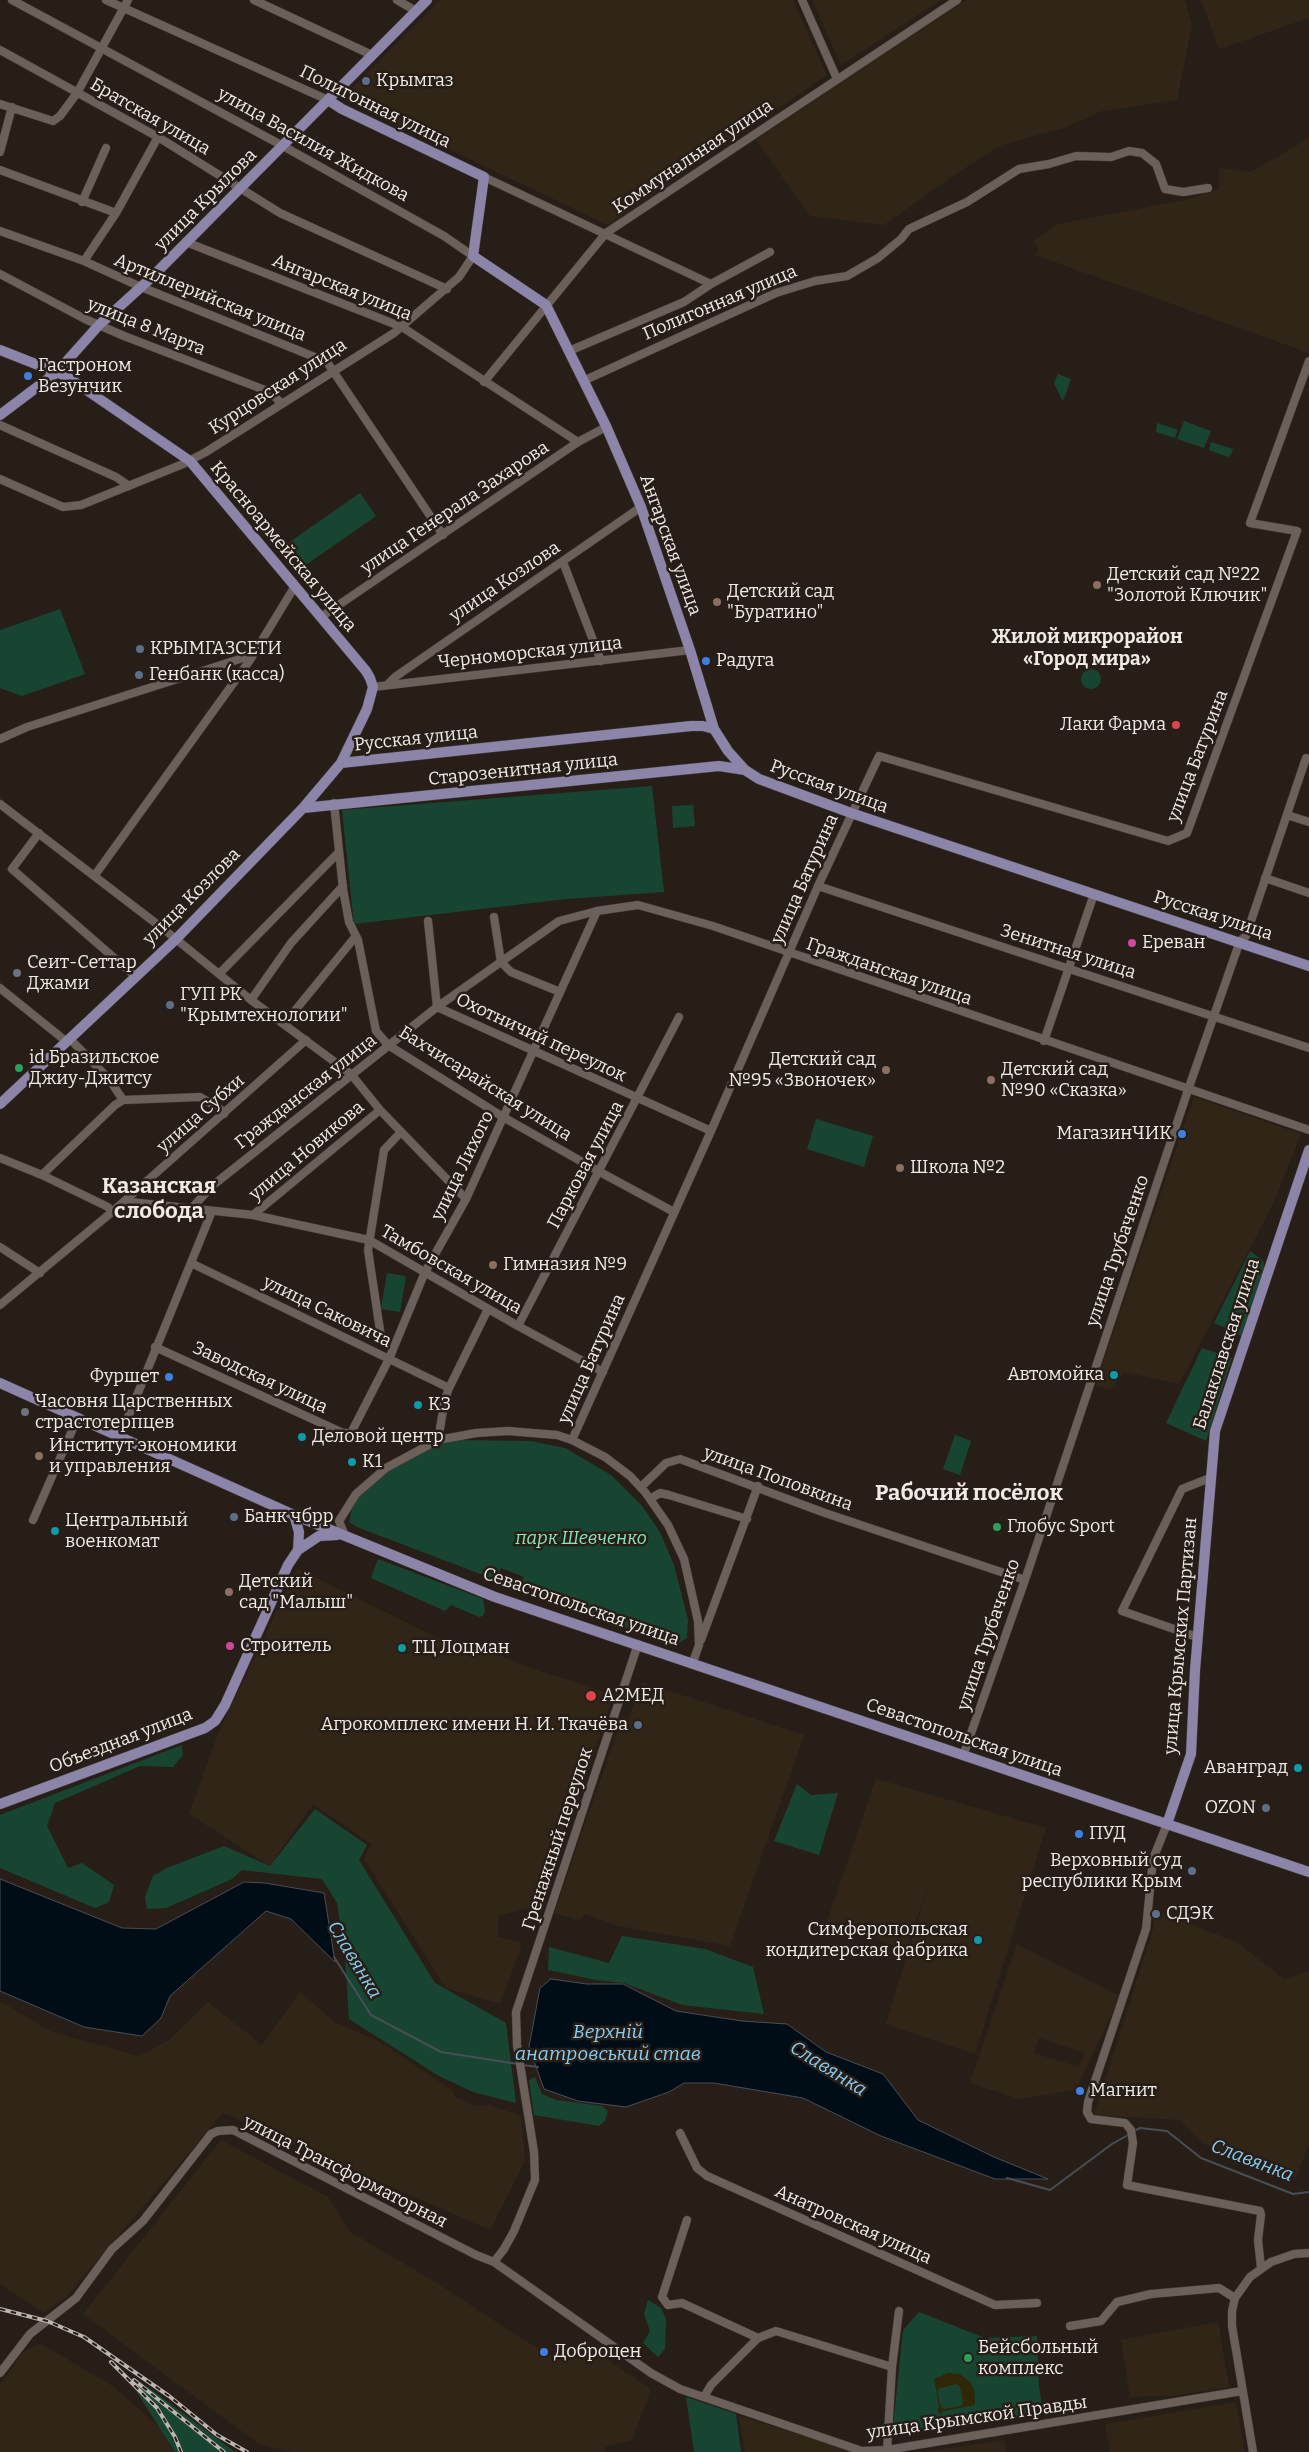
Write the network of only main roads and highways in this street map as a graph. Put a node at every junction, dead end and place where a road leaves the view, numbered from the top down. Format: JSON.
{"nodes":[{"id":1,"x":427,"y":0,"type":"edge"},
{"id":2,"x":328,"y":100,"type":"junction"},
{"id":3,"x":484,"y":177,"type":"joint"},
{"id":4,"x":473,"y":256,"type":"joint"},
{"id":5,"x":0,"y":350,"type":"edge"},
{"id":6,"x":569,"y":351,"type":"joint"},
{"id":7,"x":57,"y":372,"type":"junction"},
{"id":8,"x":0,"y":416,"type":"edge"},
{"id":9,"x":373,"y":687,"type":"joint"},
{"id":10,"x":710,"y":714,"type":"junction"},
{"id":11,"x":703,"y":726,"type":"junction"},
{"id":12,"x":714,"y":729,"type":"junction"},
{"id":13,"x":728,"y":751,"type":"junction"},
{"id":14,"x":341,"y":763,"type":"junction"},
{"id":15,"x":719,"y":766,"type":"junction"},
{"id":16,"x":745,"y":770,"type":"junction"},
{"id":17,"x":326,"y":782,"type":"junction"},
{"id":18,"x":334,"y":804,"type":"junction"},
{"id":19,"x":303,"y":808,"type":"junction"},
{"id":20,"x":1309,"y":966,"type":"edge"},
{"id":21,"x":0,"y":1104,"type":"edge"},
{"id":22,"x":1309,"y":1150,"type":"edge"},
{"id":23,"x":0,"y":1383,"type":"edge"},
{"id":24,"x":1210,"y":1478,"type":"joint"},
{"id":25,"x":294,"y":1515,"type":"junction"},
{"id":26,"x":345,"y":1536,"type":"junction"},
{"id":27,"x":298,"y":1550,"type":"junction"},
{"id":28,"x":0,"y":1804,"type":"edge"},
{"id":29,"x":1167,"y":1824,"type":"junction"},
{"id":30,"x":1309,"y":1872,"type":"edge"}],
"edges":[{"from":1,"to":2,"type":"main road","name":"улица Крылова"},
{"from":2,"to":3,"type":"main road","name":"Полигонная улица"},
{"from":2,"to":7,"type":"main road","name":"улица Крылова"},
{"from":3,"to":4,"type":"main road","name":"Курцовская улица"},
{"from":4,"to":6,"type":"main road","name":"улица Василия Жидкова"},
{"from":5,"to":7,"type":"main road","name":"Красноармейская улица"},
{"from":6,"to":10,"type":"main road","name":"Ангарская улица"},
{"from":7,"to":8,"type":"main road","name":"улица Крылова"},
{"from":7,"to":9,"type":"main road","name":"Красноармейская улица"},
{"from":9,"to":14,"type":"main road","name":"улица Козлова"},
{"from":10,"to":11,"type":"main road"},
{"from":10,"to":12,"type":"main road","name":"Ангарская улица"},
{"from":11,"to":12,"type":"main road","name":"Русская улица"},
{"from":11,"to":14,"type":"main road","name":"Русская улица"},
{"from":12,"to":13,"type":"main road","name":"Русская улица"},
{"from":13,"to":15,"type":"main road"},
{"from":13,"to":16,"type":"main road","name":"Русская улица"},
{"from":14,"to":17,"type":"main road","name":"улица Козлова"},
{"from":15,"to":16,"type":"main road","name":"Старозенитная улица"},
{"from":15,"to":18,"type":"main road","name":"Старозенитная улица"},
{"from":16,"to":20,"type":"main road","name":"Русская улица"},
{"from":17,"to":18,"type":"main road","name":"Бахчисарайская улица"},
{"from":17,"to":19,"type":"main road","name":"улица Козлова"},
{"from":18,"to":19,"type":"main road","name":"Старозенитная улица"},
{"from":19,"to":21,"type":"main road","name":"улица Козлова"},
{"from":22,"to":24,"type":"main road","name":"Балаклавская улица"},
{"from":23,"to":25,"type":"main road","name":"Севастопольская улица"},
{"from":24,"to":29,"type":"main road","name":"улица Крымских Партизан"},
{"from":25,"to":26,"type":"main road","name":"Севастопольская улица"},
{"from":25,"to":27,"type":"main road"},
{"from":26,"to":27,"type":"main road","name":"Объездная улица"},
{"from":26,"to":29,"type":"main road","name":"Севастопольская улица"},
{"from":27,"to":28,"type":"main road","name":"Объездная улица"},
{"from":29,"to":30,"type":"main road","name":"Севастопольская улица"}]}
